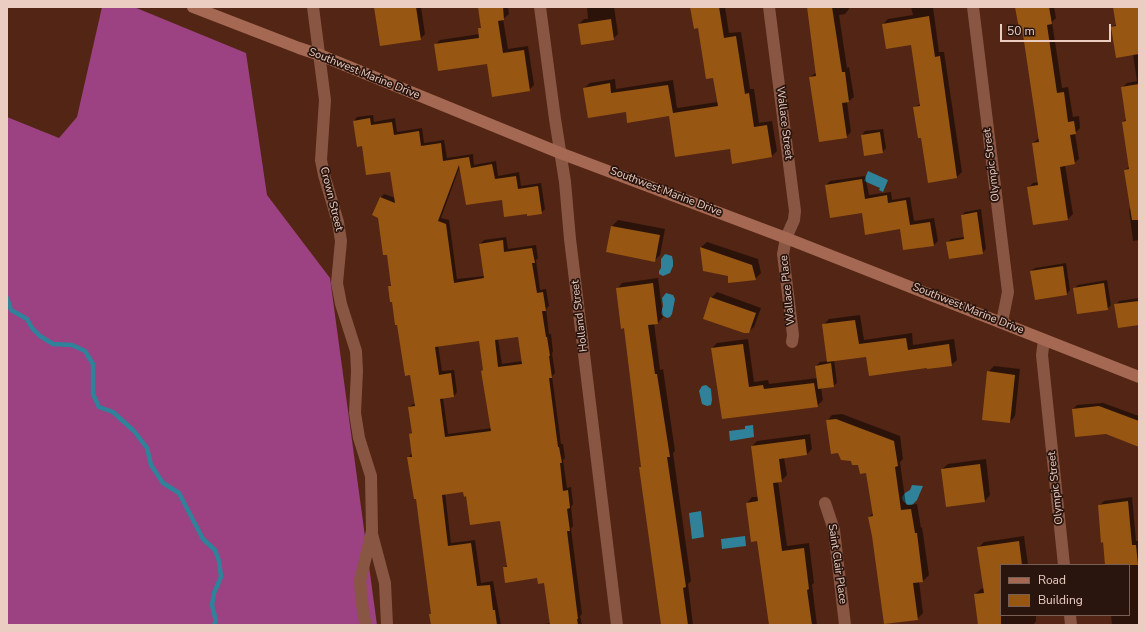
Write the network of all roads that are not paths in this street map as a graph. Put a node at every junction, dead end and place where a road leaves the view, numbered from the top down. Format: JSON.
{"nodes":[{"id":1,"x":194,"y":7,"type":"edge"},
{"id":2,"x":313,"y":7,"type":"edge"},
{"id":3,"x":540,"y":7,"type":"edge"},
{"id":4,"x":769,"y":7,"type":"edge"},
{"id":5,"x":973,"y":7,"type":"edge"},
{"id":6,"x":320,"y":55,"type":"junction"},
{"id":7,"x":560,"y":153,"type":"junction"},
{"id":8,"x":786,"y":238,"type":"junction"},
{"id":9,"x":1002,"y":322,"type":"junction"},
{"id":10,"x":1044,"y":340,"type":"junction"},
{"id":11,"x":792,"y":342,"type":"dead end"},
{"id":12,"x":1139,"y":377,"type":"edge"},
{"id":13,"x":826,"y":503,"type":"dead end"},
{"id":14,"x":372,"y":531,"type":"junction"},
{"id":15,"x":1064,"y":564,"type":"edge"},
{"id":16,"x":366,"y":625,"type":"edge"},
{"id":17,"x":387,"y":625,"type":"edge"},
{"id":18,"x":617,"y":625,"type":"edge"},
{"id":19,"x":845,"y":625,"type":"edge"}],
"edges":[{"from":1,"to":6,"type":"main road","name":"Southwest Marine Drive"},
{"from":2,"to":6,"type":"street","name":"Crown Street"},
{"from":3,"to":7,"type":"street","name":"Holland Street"},
{"from":4,"to":8,"type":"street","name":"Wallace Street"},
{"from":5,"to":9,"type":"street","name":"Olympic Street"},
{"from":6,"to":7,"type":"main road","name":"Southwest Marine Drive"},
{"from":6,"to":14,"type":"street","name":"Crown Street"},
{"from":7,"to":8,"type":"main road","name":"Southwest Marine Drive"},
{"from":7,"to":18,"type":"street","name":"Holland Street"},
{"from":8,"to":9,"type":"main road","name":"Southwest Marine Drive"},
{"from":8,"to":11,"type":"street","name":"Wallace Place"},
{"from":9,"to":10,"type":"main road","name":"Southwest Marine Drive"},
{"from":10,"to":12,"type":"main road","name":"Southwest Marine Drive"},
{"from":10,"to":15,"type":"street","name":"Olympic Street"},
{"from":13,"to":19,"type":"street","name":"Saint Clair Place"},
{"from":14,"to":16,"type":"street","name":"Crown Street"},
{"from":14,"to":17,"type":"street","name":"Crown Street"}]}
